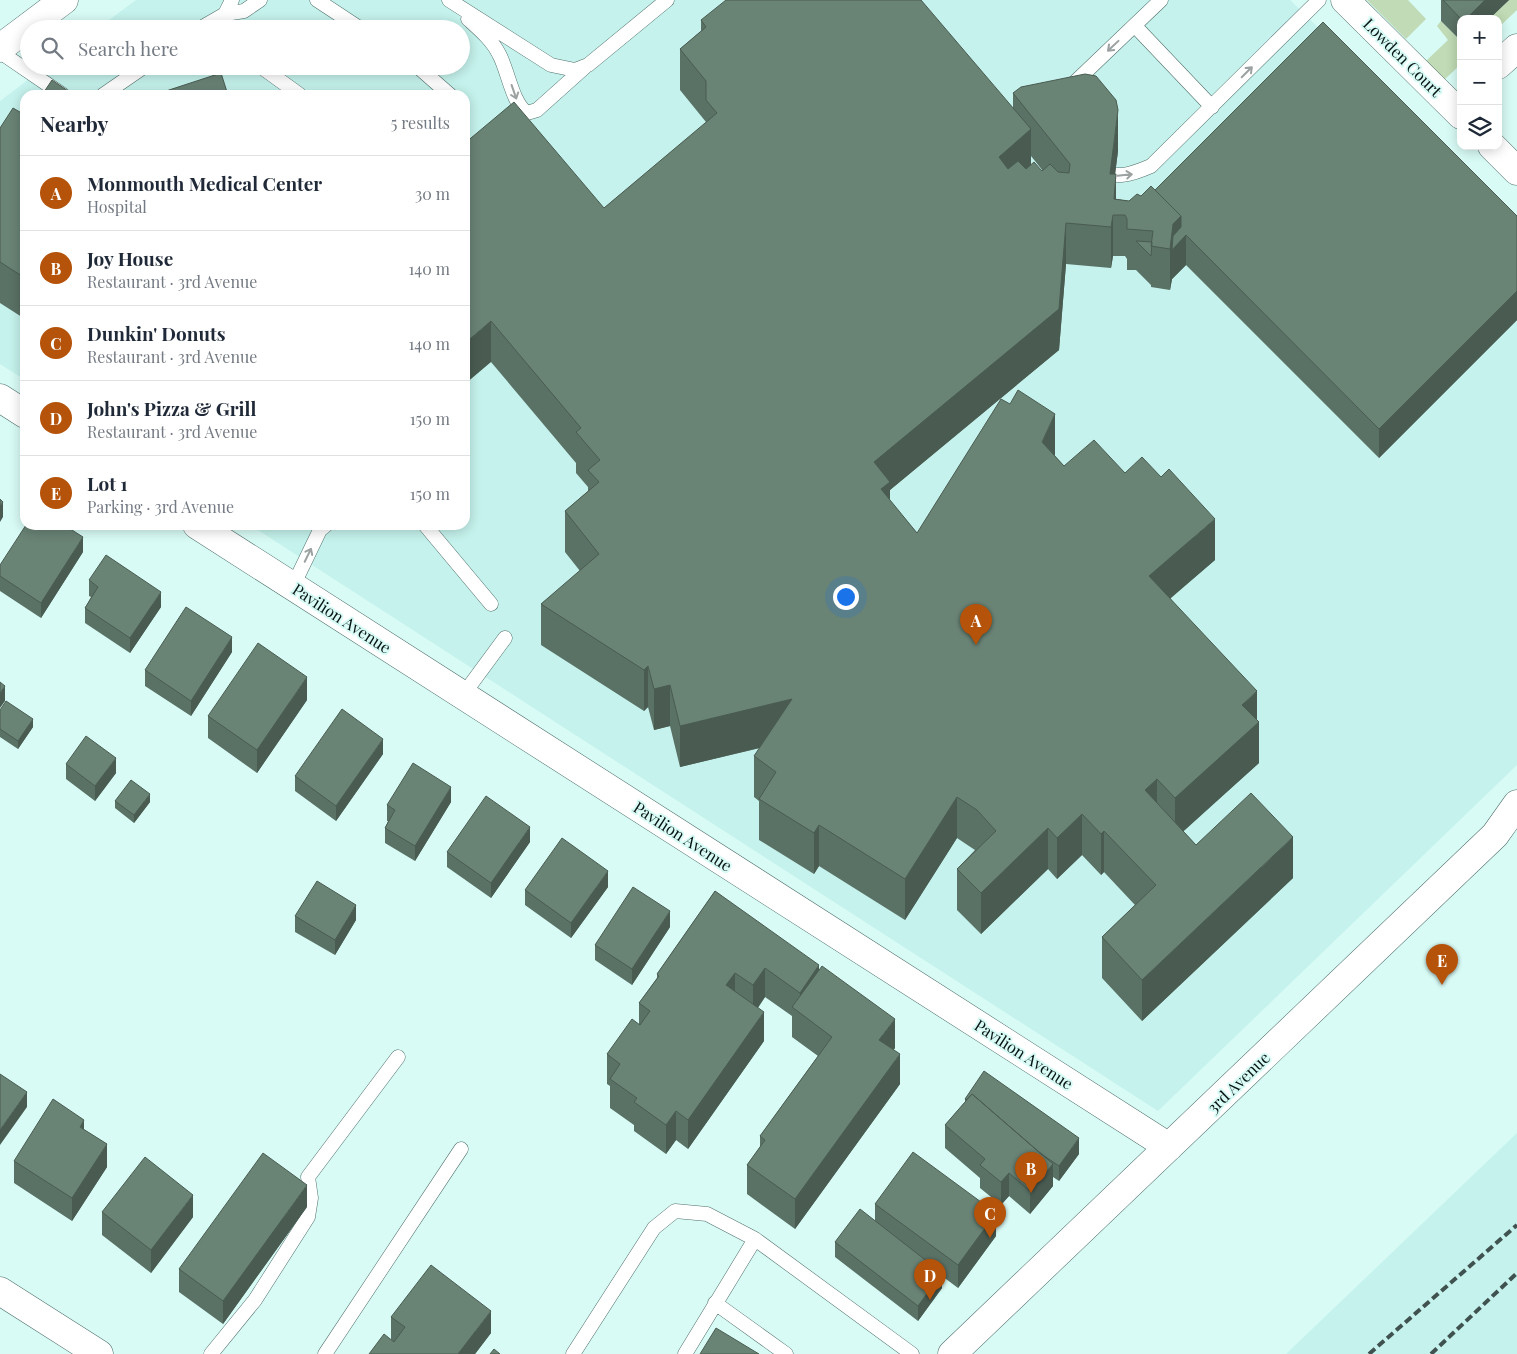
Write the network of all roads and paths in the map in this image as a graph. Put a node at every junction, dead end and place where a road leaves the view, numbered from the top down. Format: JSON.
{"nodes":[{"id":1,"x":64,"y":0,"type":"edge"},
{"id":2,"x":232,"y":0,"type":"edge"},
{"id":3,"x":260,"y":0,"type":"edge"},
{"id":4,"x":317,"y":0,"type":"edge"},
{"id":5,"x":443,"y":0,"type":"edge"},
{"id":6,"x":449,"y":0,"type":"edge"},
{"id":7,"x":667,"y":0,"type":"edge"},
{"id":8,"x":1161,"y":0,"type":"edge"},
{"id":9,"x":1319,"y":0,"type":"edge"},
{"id":10,"x":1345,"y":0,"type":"edge"},
{"id":11,"x":225,"y":14,"type":"junction"},
{"id":12,"x":38,"y":20,"type":"edge"},
{"id":13,"x":215,"y":20,"type":"edge"},
{"id":14,"x":347,"y":20,"type":"edge"},
{"id":15,"x":469,"y":20,"type":"edge"},
{"id":16,"x":470,"y":21,"type":"edge"},
{"id":17,"x":1135,"y":26,"type":"junction"},
{"id":18,"x":20,"y":34,"type":"edge"},
{"id":19,"x":1517,"y":48,"type":"edge"},
{"id":20,"x":0,"y":50,"type":"edge"},
{"id":21,"x":527,"y":50,"type":"junction"},
{"id":22,"x":1502,"y":61,"type":"edge"},
{"id":23,"x":504,"y":64,"type":"junction"},
{"id":24,"x":20,"y":65,"type":"edge"},
{"id":25,"x":588,"y":65,"type":"junction"},
{"id":26,"x":34,"y":75,"type":"edge"},
{"id":27,"x":132,"y":75,"type":"edge"},
{"id":28,"x":272,"y":75,"type":"edge"},
{"id":29,"x":427,"y":75,"type":"edge"},
{"id":30,"x":55,"y":90,"type":"edge"},
{"id":31,"x":110,"y":90,"type":"edge"},
{"id":32,"x":293,"y":90,"type":"edge"},
{"id":33,"x":444,"y":90,"type":"edge"},
{"id":34,"x":1060,"y":96,"type":"edge"},
{"id":35,"x":1457,"y":106,"type":"edge"},
{"id":36,"x":1212,"y":107,"type":"junction"},
{"id":37,"x":1496,"y":150,"type":"edge"},
{"id":38,"x":1082,"y":164,"type":"edge"},
{"id":39,"x":1517,"y":171,"type":"edge"},
{"id":40,"x":0,"y":398,"type":"edge"},
{"id":41,"x":20,"y":411,"type":"edge"},
{"id":42,"x":206,"y":530,"type":"edge"},
{"id":43,"x":320,"y":530,"type":"edge"},
{"id":44,"x":429,"y":530,"type":"edge"},
{"id":45,"x":293,"y":586,"type":"junction"},
{"id":46,"x":491,"y":604,"type":"dead end"},
{"id":47,"x":506,"y":638,"type":"dead end"},
{"id":48,"x":463,"y":695,"type":"junction"},
{"id":49,"x":1517,"y":804,"type":"edge"},
{"id":50,"x":398,"y":1058,"type":"dead end"},
{"id":51,"x":1169,"y":1147,"type":"junction"},
{"id":52,"x":461,"y":1149,"type":"dead end"},
{"id":53,"x":755,"y":1239,"type":"junction"},
{"id":54,"x":0,"y":1290,"type":"edge"},
{"id":55,"x":715,"y":1303,"type":"junction"},
{"id":56,"x":99,"y":1354,"type":"edge"},
{"id":57,"x":211,"y":1354,"type":"edge"},
{"id":58,"x":325,"y":1354,"type":"edge"},
{"id":59,"x":573,"y":1354,"type":"edge"},
{"id":60,"x":684,"y":1354,"type":"edge"},
{"id":61,"x":786,"y":1354,"type":"edge"},
{"id":62,"x":912,"y":1354,"type":"edge"},
{"id":63,"x":952,"y":1354,"type":"edge"}],
"edges":[{"from":1,"to":12,"type":"street"},
{"from":2,"to":11,"type":"lane"},
{"from":3,"to":11,"type":"lane"},
{"from":4,"to":14,"type":"lane"},
{"from":5,"to":15,"type":"lane"},
{"from":6,"to":21,"type":"lane"},
{"from":7,"to":25,"type":"lane"},
{"from":8,"to":17,"type":"lane"},
{"from":36,"to":9,"type":"lane","one_way":true},
{"from":10,"to":35,"type":"street","name":"Lowden Court"},
{"from":11,"to":13,"type":"lane"},
{"from":16,"to":23,"type":"lane"},
{"from":17,"to":34,"type":"lane","one_way":true},
{"from":17,"to":36,"type":"lane"},
{"from":18,"to":20,"type":"street"},
{"from":19,"to":22,"type":"street"},
{"from":20,"to":24,"type":"lane"},
{"from":21,"to":23,"type":"lane"},
{"from":21,"to":25,"type":"lane"},
{"from":23,"to":25,"type":"lane","one_way":true},
{"from":26,"to":30,"type":"lane"},
{"from":27,"to":31,"type":"lane"},
{"from":28,"to":32,"type":"lane"},
{"from":29,"to":33,"type":"lane"},
{"from":38,"to":36,"type":"lane","one_way":true},
{"from":37,"to":39,"type":"street"},
{"from":40,"to":41,"type":"street"},
{"from":42,"to":45,"type":"street","name":"Pavilion Avenue"},
{"from":45,"to":43,"type":"lane","one_way":true},
{"from":44,"to":46,"type":"lane"},
{"from":45,"to":48,"type":"street","name":"Pavilion Avenue"},
{"from":47,"to":48,"type":"lane"},
{"from":48,"to":51,"type":"street","name":"Pavilion Avenue"},
{"from":49,"to":51,"type":"street","name":"3rd Avenue"},
{"from":50,"to":57,"type":"lane"},
{"from":51,"to":63,"type":"street","name":"3rd Avenue"},
{"from":52,"to":58,"type":"lane"},
{"from":53,"to":55,"type":"lane"},
{"from":53,"to":59,"type":"lane"},
{"from":53,"to":62,"type":"lane"},
{"from":54,"to":56,"type":"street"},
{"from":55,"to":60,"type":"lane"},
{"from":55,"to":61,"type":"lane"}]}
